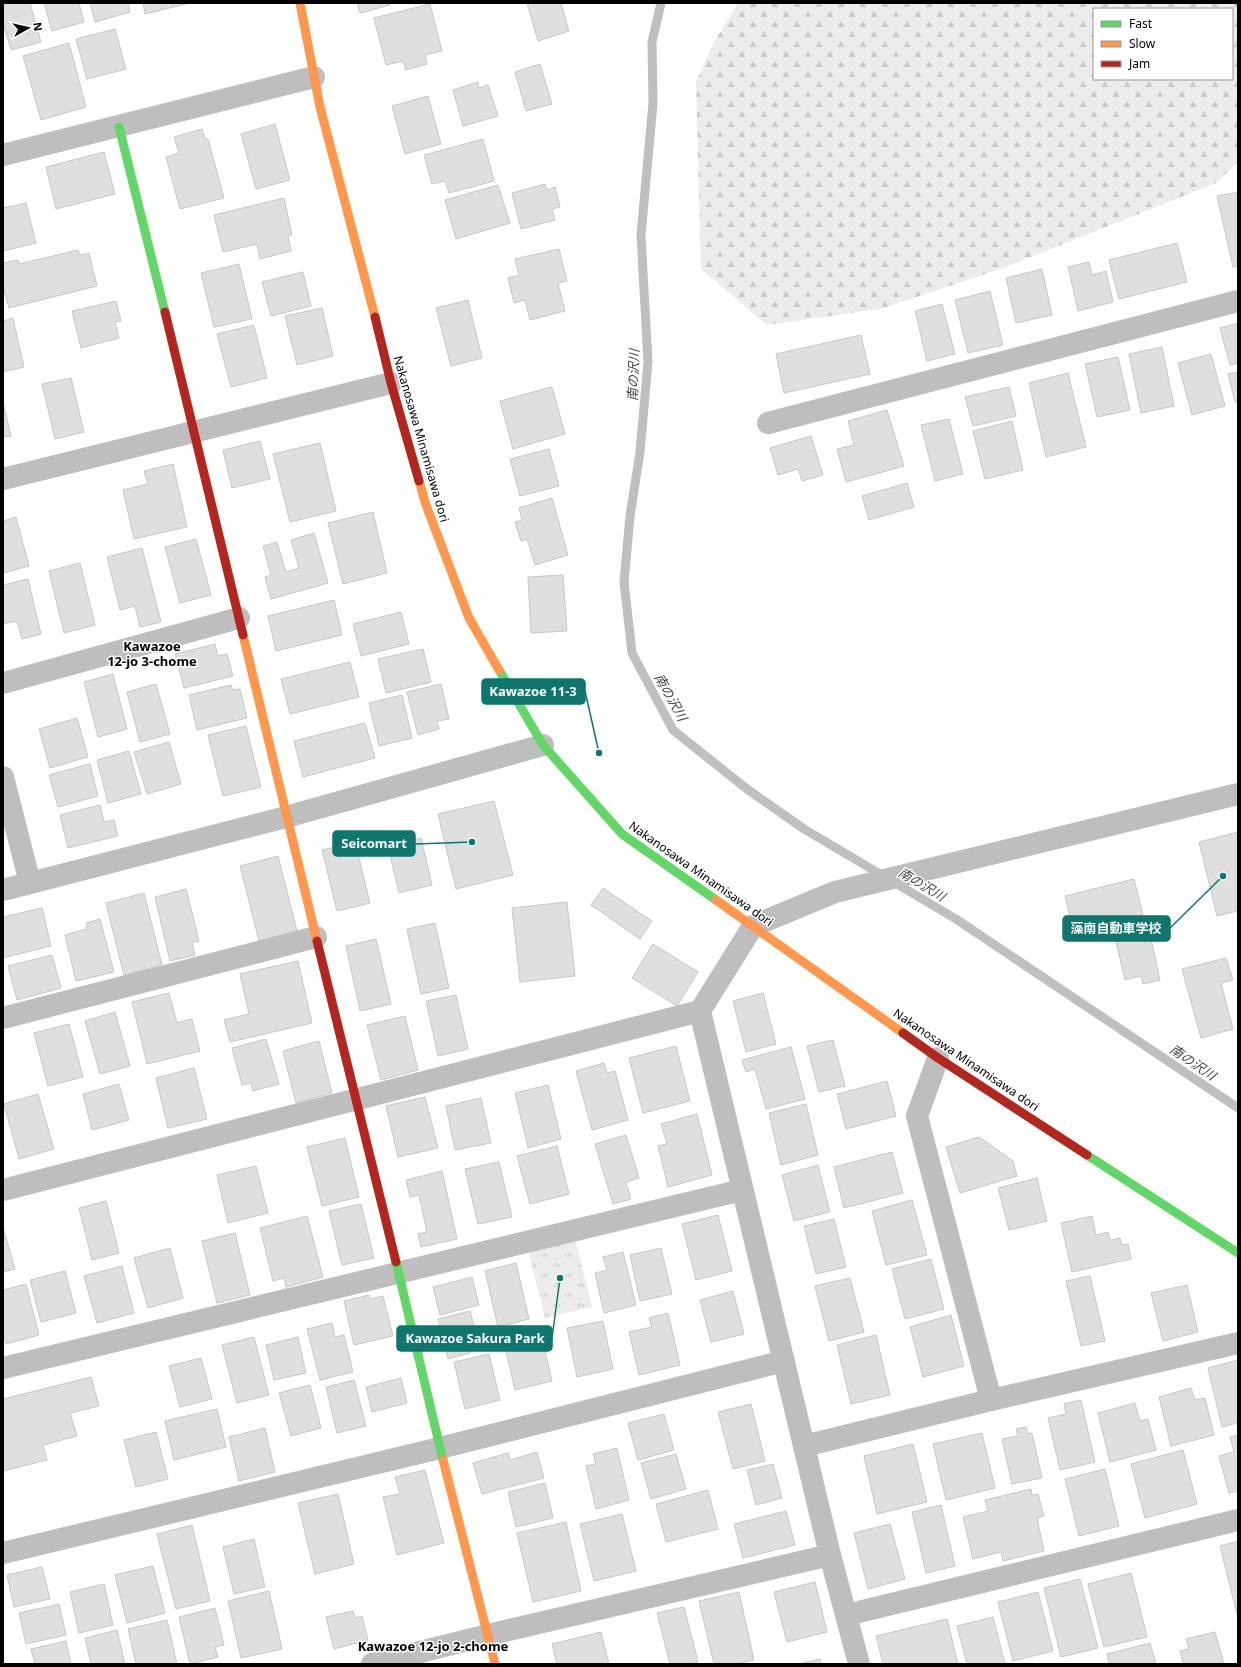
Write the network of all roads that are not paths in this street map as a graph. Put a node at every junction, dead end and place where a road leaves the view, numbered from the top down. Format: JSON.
{"nodes":[{"id":1,"x":300,"y":3,"type":"edge"},
{"id":2,"x":314,"y":77,"type":"junction"},
{"id":3,"x":119,"y":127,"type":"junction"},
{"id":4,"x":3,"y":155,"type":"edge"},
{"id":5,"x":1238,"y":301,"type":"edge"},
{"id":6,"x":391,"y":384,"type":"junction"},
{"id":7,"x":768,"y":423,"type":"dead end"},
{"id":8,"x":195,"y":432,"type":"junction"},
{"id":9,"x":3,"y":479,"type":"edge"},
{"id":10,"x":239,"y":618,"type":"junction"},
{"id":11,"x":3,"y":683,"type":"edge"},
{"id":12,"x":543,"y":745,"type":"junction"},
{"id":13,"x":3,"y":777,"type":"edge"},
{"id":14,"x":1238,"y":794,"type":"edge"},
{"id":15,"x":286,"y":817,"type":"junction"},
{"id":16,"x":30,"y":883,"type":"junction"},
{"id":17,"x":3,"y":890,"type":"edge"},
{"id":18,"x":753,"y":926,"type":"junction"},
{"id":19,"x":316,"y":938,"type":"junction"},
{"id":20,"x":700,"y":1011,"type":"junction"},
{"id":21,"x":3,"y":1018,"type":"edge"},
{"id":22,"x":938,"y":1058,"type":"junction"},
{"id":23,"x":356,"y":1100,"type":"junction"},
{"id":24,"x":3,"y":1190,"type":"edge"},
{"id":25,"x":742,"y":1190,"type":"junction"},
{"id":26,"x":1238,"y":1253,"type":"edge"},
{"id":27,"x":398,"y":1272,"type":"junction"},
{"id":28,"x":1238,"y":1343,"type":"edge"},
{"id":29,"x":784,"y":1361,"type":"junction"},
{"id":30,"x":3,"y":1368,"type":"edge"},
{"id":31,"x":991,"y":1400,"type":"junction"},
{"id":32,"x":804,"y":1446,"type":"junction"},
{"id":33,"x":440,"y":1448,"type":"junction"},
{"id":34,"x":1238,"y":1520,"type":"edge"},
{"id":35,"x":3,"y":1553,"type":"edge"},
{"id":36,"x":830,"y":1556,"type":"junction"},
{"id":37,"x":846,"y":1615,"type":"junction"},
{"id":38,"x":488,"y":1635,"type":"junction"},
{"id":39,"x":372,"y":1664,"type":"edge"},
{"id":40,"x":495,"y":1664,"type":"edge"},
{"id":41,"x":859,"y":1664,"type":"edge"}],
"edges":[{"from":1,"to":2,"type":"street","name":"Nakanosawa Minamisawa dori"},
{"from":2,"to":3,"type":"street"},
{"from":2,"to":6,"type":"street","name":"Nakanosawa Minamisawa dori"},
{"from":3,"to":4,"type":"street"},
{"from":3,"to":8,"type":"street"},
{"from":5,"to":7,"type":"street"},
{"from":6,"to":8,"type":"street"},
{"from":6,"to":12,"type":"street","name":"Nakanosawa Minamisawa dori"},
{"from":8,"to":9,"type":"street"},
{"from":8,"to":10,"type":"street"},
{"from":10,"to":11,"type":"street"},
{"from":10,"to":15,"type":"street"},
{"from":12,"to":15,"type":"street"},
{"from":12,"to":18,"type":"street","name":"Nakanosawa Minamisawa dori"},
{"from":13,"to":16,"type":"street"},
{"from":14,"to":18,"type":"street"},
{"from":15,"to":16,"type":"street"},
{"from":15,"to":19,"type":"street"},
{"from":16,"to":17,"type":"street"},
{"from":18,"to":20,"type":"street"},
{"from":18,"to":22,"type":"street","name":"Nakanosawa Minamisawa dori"},
{"from":19,"to":21,"type":"street"},
{"from":19,"to":23,"type":"street"},
{"from":20,"to":23,"type":"street"},
{"from":20,"to":25,"type":"street"},
{"from":22,"to":26,"type":"street","name":"Nakanosawa Minamisawa dori"},
{"from":22,"to":31,"type":"street"},
{"from":23,"to":24,"type":"street"},
{"from":23,"to":27,"type":"street"},
{"from":25,"to":27,"type":"street"},
{"from":25,"to":29,"type":"street"},
{"from":27,"to":30,"type":"street"},
{"from":27,"to":33,"type":"street"},
{"from":28,"to":31,"type":"street"},
{"from":29,"to":32,"type":"street"},
{"from":29,"to":33,"type":"street"},
{"from":31,"to":32,"type":"street"},
{"from":32,"to":36,"type":"street"},
{"from":33,"to":35,"type":"street"},
{"from":33,"to":38,"type":"street"},
{"from":34,"to":37,"type":"street"},
{"from":36,"to":37,"type":"street"},
{"from":36,"to":38,"type":"street"},
{"from":37,"to":41,"type":"street"},
{"from":38,"to":39,"type":"street"},
{"from":38,"to":40,"type":"street"}]}
